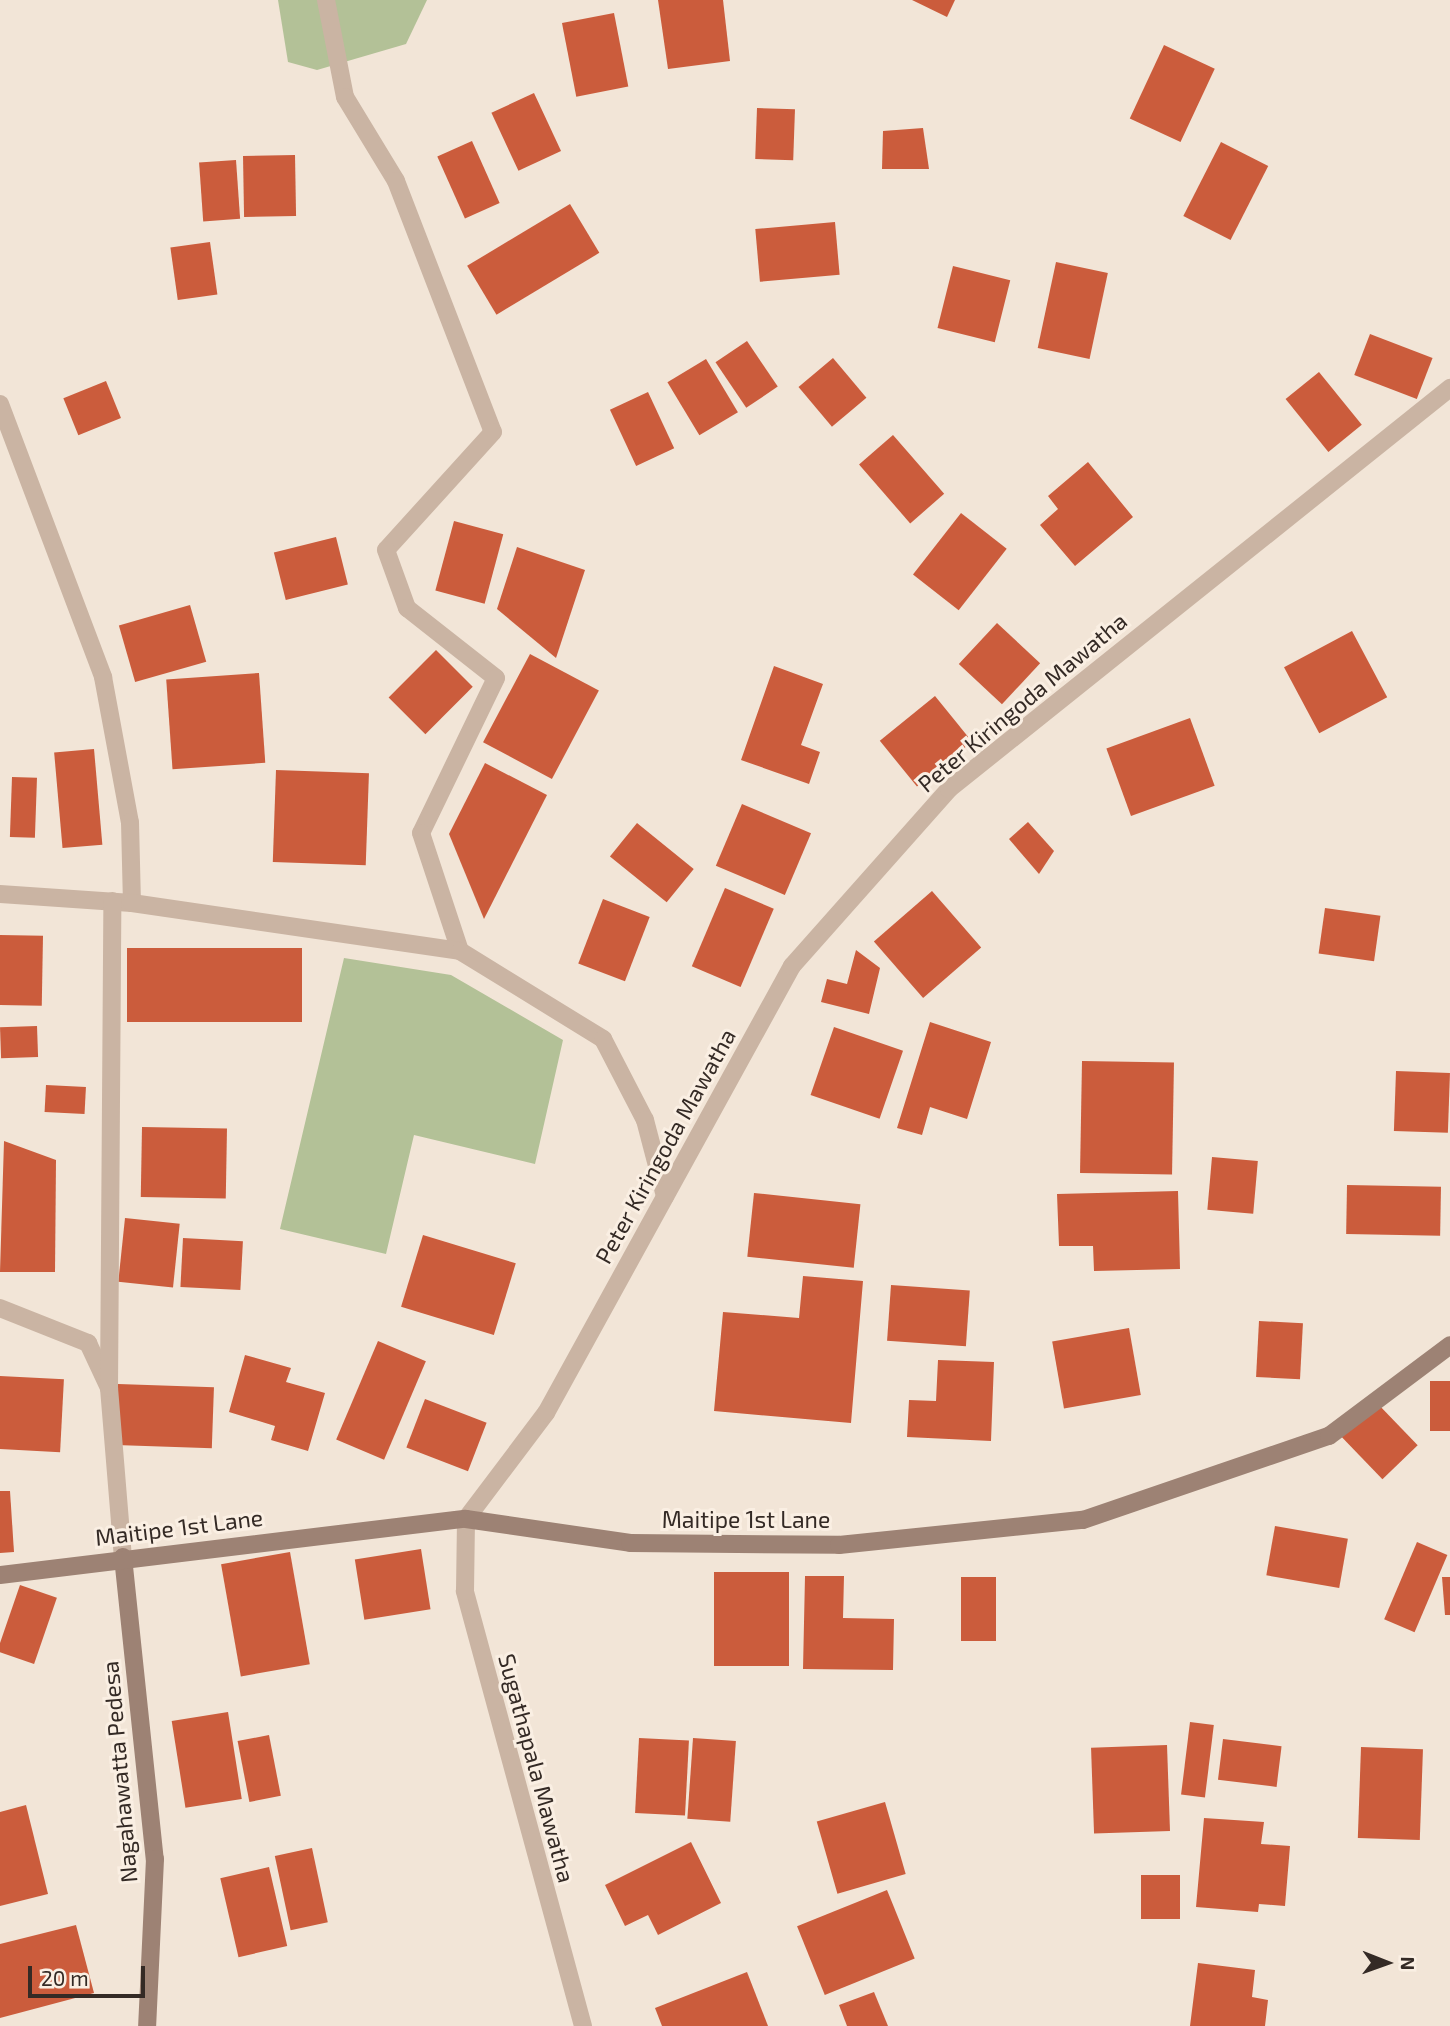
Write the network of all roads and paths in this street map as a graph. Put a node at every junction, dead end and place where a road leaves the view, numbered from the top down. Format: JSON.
{"nodes":[{"id":1,"x":326,"y":0,"type":"edge"},
{"id":2,"x":1450,"y":388,"type":"edge"},
{"id":3,"x":0,"y":404,"type":"edge"},
{"id":4,"x":0,"y":894,"type":"edge"},
{"id":5,"x":112,"y":901,"type":"junction"},
{"id":6,"x":132,"y":903,"type":"junction"},
{"id":7,"x":460,"y":951,"type":"junction"},
{"id":8,"x":665,"y":1196,"type":"junction"},
{"id":9,"x":0,"y":1308,"type":"edge"},
{"id":10,"x":1450,"y":1345,"type":"edge"},
{"id":11,"x":109,"y":1388,"type":"junction"},
{"id":12,"x":467,"y":1519,"type":"junction"},
{"id":13,"x":123,"y":1557,"type":"junction"},
{"id":14,"x":0,"y":1575,"type":"edge"},
{"id":15,"x":147,"y":2026,"type":"edge"},
{"id":16,"x":583,"y":2026,"type":"edge"}],
"edges":[{"from":1,"to":7,"type":"street"},
{"from":2,"to":8,"type":"street","name":"Peter Kiringoda Mawatha"},
{"from":3,"to":6,"type":"street"},
{"from":4,"to":5,"type":"street"},
{"from":5,"to":6,"type":"street"},
{"from":5,"to":11,"type":"street"},
{"from":6,"to":7,"type":"street"},
{"from":7,"to":8,"type":"street"},
{"from":8,"to":12,"type":"street","name":"Peter Kiringoda Mawatha"},
{"from":9,"to":11,"type":"street"},
{"from":10,"to":12,"type":"street","name":"Maitipe 1st Lane"},
{"from":11,"to":13,"type":"street"},
{"from":12,"to":13,"type":"street","name":"Maitipe 1st Lane"},
{"from":12,"to":16,"type":"street","name":"Sugathapala Mawatha"},
{"from":13,"to":14,"type":"street","name":"Maitipe 1st Lane"},
{"from":13,"to":15,"type":"street","name":"Nagahawatta Pedesa"}]}
